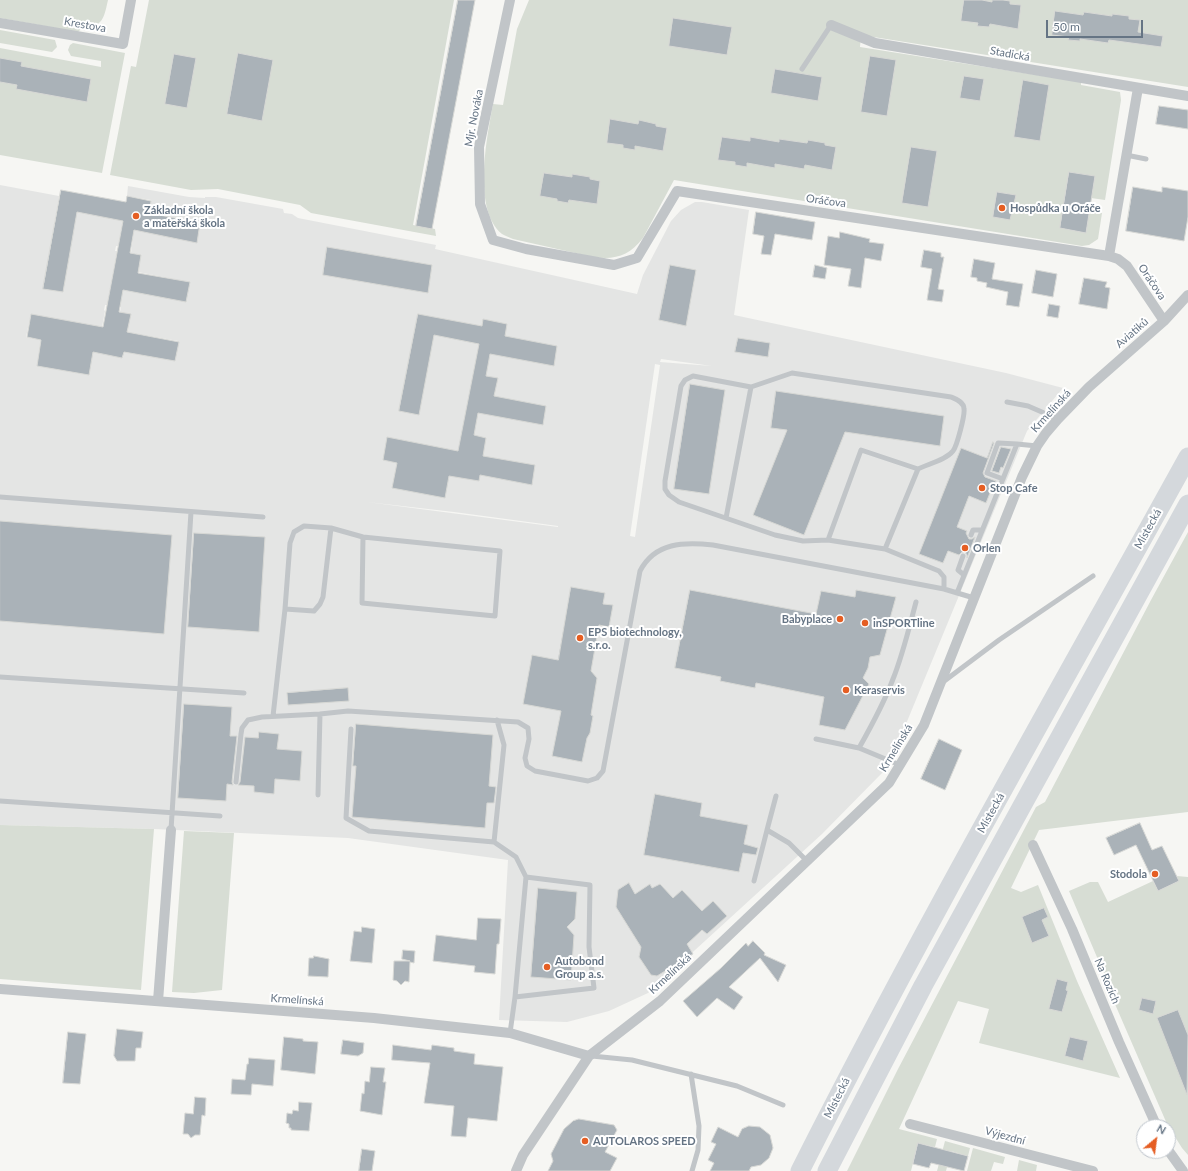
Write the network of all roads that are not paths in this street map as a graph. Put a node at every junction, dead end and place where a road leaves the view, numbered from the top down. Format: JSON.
{"nodes":[{"id":1,"x":131,"y":0,"type":"edge"},
{"id":2,"x":510,"y":0,"type":"edge"},
{"id":3,"x":0,"y":23,"type":"edge"},
{"id":4,"x":832,"y":25,"type":"joint"},
{"id":5,"x":802,"y":69,"type":"dead end"},
{"id":6,"x":1138,"y":88,"type":"junction"},
{"id":7,"x":1188,"y":96,"type":"edge"},
{"id":8,"x":1126,"y":155,"type":"junction"},
{"id":9,"x":1146,"y":159,"type":"dead end"},
{"id":10,"x":493,"y":240,"type":"joint"},
{"id":11,"x":1109,"y":256,"type":"junction"},
{"id":12,"x":1188,"y":295,"type":"edge"},
{"id":13,"x":1164,"y":321,"type":"junction"},
{"id":14,"x":751,"y":387,"type":"junction"},
{"id":15,"x":1089,"y":387,"type":"joint"},
{"id":16,"x":1007,"y":402,"type":"dead end"},
{"id":17,"x":1058,"y":418,"type":"junction"},
{"id":18,"x":1017,"y":444,"type":"junction"},
{"id":19,"x":1037,"y":446,"type":"junction"},
{"id":20,"x":1188,"y":457,"type":"edge"},
{"id":21,"x":918,"y":469,"type":"junction"},
{"id":22,"x":1003,"y":479,"type":"junction"},
{"id":23,"x":0,"y":497,"type":"edge"},
{"id":24,"x":1188,"y":504,"type":"edge"},
{"id":25,"x":191,"y":512,"type":"junction"},
{"id":26,"x":262,"y":518,"type":"dead end"},
{"id":27,"x":726,"y":518,"type":"junction"},
{"id":28,"x":331,"y":528,"type":"junction"},
{"id":29,"x":982,"y":530,"type":"junction"},
{"id":30,"x":971,"y":535,"type":"dead end"},
{"id":31,"x":363,"y":537,"type":"junction"},
{"id":32,"x":828,"y":540,"type":"junction"},
{"id":33,"x":885,"y":549,"type":"junction"},
{"id":34,"x":963,"y":556,"type":"dead end"},
{"id":35,"x":964,"y":575,"type":"junction"},
{"id":36,"x":1093,"y":576,"type":"dead end"},
{"id":37,"x":944,"y":589,"type":"junction"},
{"id":38,"x":957,"y":593,"type":"junction"},
{"id":39,"x":974,"y":598,"type":"junction"},
{"id":40,"x":916,"y":602,"type":"dead end"},
{"id":41,"x":285,"y":609,"type":"junction"},
{"id":42,"x":0,"y":677,"type":"edge"},
{"id":43,"x":940,"y":684,"type":"junction"},
{"id":44,"x":180,"y":688,"type":"junction"},
{"id":45,"x":244,"y":693,"type":"dead end"},
{"id":46,"x":320,"y":714,"type":"junction"},
{"id":47,"x":273,"y":716,"type":"junction"},
{"id":48,"x":498,"y":720,"type":"junction"},
{"id":49,"x":351,"y":729,"type":"dead end"},
{"id":50,"x":816,"y":739,"type":"dead end"},
{"id":51,"x":859,"y":748,"type":"junction"},
{"id":52,"x":900,"y":765,"type":"junction"},
{"id":53,"x":236,"y":782,"type":"dead end"},
{"id":54,"x":318,"y":795,"type":"dead end"},
{"id":55,"x":776,"y":796,"type":"dead end"},
{"id":56,"x":0,"y":801,"type":"edge"},
{"id":57,"x":172,"y":812,"type":"junction"},
{"id":58,"x":220,"y":816,"type":"dead end"},
{"id":59,"x":171,"y":830,"type":"joint"},
{"id":60,"x":767,"y":830,"type":"junction"},
{"id":61,"x":494,"y":842,"type":"junction"},
{"id":62,"x":1033,"y":845,"type":"dead end"},
{"id":63,"x":807,"y":861,"type":"junction"},
{"id":64,"x":526,"y":877,"type":"junction"},
{"id":65,"x":754,"y":881,"type":"dead end"},
{"id":66,"x":0,"y":989,"type":"edge"},
{"id":67,"x":515,"y":996,"type":"junction"},
{"id":68,"x":158,"y":1001,"type":"junction"},
{"id":69,"x":510,"y":1034,"type":"junction"},
{"id":70,"x":589,"y":1056,"type":"junction"},
{"id":71,"x":691,"y":1074,"type":"junction"},
{"id":72,"x":784,"y":1105,"type":"dead end"},
{"id":73,"x":1153,"y":1119,"type":"edge"},
{"id":74,"x":910,"y":1124,"type":"dead end"},
{"id":75,"x":1174,"y":1159,"type":"edge"},
{"id":76,"x":516,"y":1171,"type":"edge"},
{"id":77,"x":692,"y":1171,"type":"edge"},
{"id":78,"x":800,"y":1171,"type":"edge"},
{"id":79,"x":827,"y":1171,"type":"edge"},
{"id":80,"x":1093,"y":1171,"type":"edge"},
{"id":81,"x":1183,"y":1171,"type":"edge"}],
"edges":[{"from":1,"to":3,"type":"street","name":"Krestova"},
{"from":2,"to":10,"type":"street","name":"Mjr. Nováka"},
{"from":4,"to":5,"type":"lane"},
{"from":4,"to":6,"type":"street","name":"Stadická"},
{"from":6,"to":7,"type":"street","name":"Stadická"},
{"from":6,"to":8,"type":"street"},
{"from":8,"to":9,"type":"lane"},
{"from":8,"to":11,"type":"street"},
{"from":10,"to":11,"type":"street","name":"Oráčova"},
{"from":11,"to":13,"type":"street","name":"Oráčova"},
{"from":12,"to":13,"type":"street","name":"Aviatiků"},
{"from":13,"to":15,"type":"street","name":"Aviatiků"},
{"from":14,"to":21,"type":"lane"},
{"from":14,"to":27,"type":"lane"},
{"from":14,"to":27,"type":"lane"},
{"from":15,"to":17,"type":"street","name":"Krmelínská"},
{"from":16,"to":17,"type":"lane"},
{"from":17,"to":19,"type":"street","name":"Krmelínská"},
{"from":18,"to":19,"type":"lane"},
{"from":18,"to":22,"type":"lane"},
{"from":18,"to":22,"type":"lane"},
{"from":19,"to":39,"type":"street","name":"Krmelínská"},
{"from":20,"to":78,"type":"highway","name":"Místecká"},
{"from":21,"to":32,"type":"lane"},
{"from":21,"to":33,"type":"lane"},
{"from":22,"to":29,"type":"lane"},
{"from":23,"to":25,"type":"lane"},
{"from":24,"to":79,"type":"highway","name":"Místecká"},
{"from":25,"to":26,"type":"lane"},
{"from":25,"to":44,"type":"lane"},
{"from":27,"to":32,"type":"lane"},
{"from":28,"to":31,"type":"lane"},
{"from":28,"to":41,"type":"lane"},
{"from":28,"to":41,"type":"lane"},
{"from":29,"to":30,"type":"lane"},
{"from":29,"to":35,"type":"lane"},
{"from":31,"to":31,"type":"lane"},
{"from":32,"to":33,"type":"lane"},
{"from":33,"to":37,"type":"lane"},
{"from":34,"to":35,"type":"lane"},
{"from":35,"to":38,"type":"lane"},
{"from":36,"to":43,"type":"lane"},
{"from":37,"to":38,"type":"lane"},
{"from":37,"to":48,"type":"lane"},
{"from":38,"to":39,"type":"lane"},
{"from":39,"to":43,"type":"street","name":"Krmelínská"},
{"from":40,"to":51,"type":"lane"},
{"from":41,"to":47,"type":"lane"},
{"from":42,"to":44,"type":"lane"},
{"from":43,"to":52,"type":"street","name":"Krmelínská"},
{"from":44,"to":45,"type":"lane"},
{"from":44,"to":57,"type":"lane"},
{"from":46,"to":47,"type":"lane"},
{"from":46,"to":48,"type":"lane"},
{"from":46,"to":54,"type":"lane"},
{"from":47,"to":53,"type":"lane"},
{"from":48,"to":61,"type":"lane"},
{"from":49,"to":61,"type":"lane"},
{"from":50,"to":51,"type":"lane"},
{"from":51,"to":52,"type":"lane"},
{"from":52,"to":63,"type":"street","name":"Krmelínská"},
{"from":55,"to":60,"type":"lane"},
{"from":56,"to":57,"type":"lane"},
{"from":57,"to":58,"type":"lane"},
{"from":57,"to":59,"type":"lane"},
{"from":59,"to":68,"type":"street"},
{"from":60,"to":63,"type":"lane"},
{"from":60,"to":65,"type":"lane"},
{"from":61,"to":64,"type":"lane"},
{"from":62,"to":73,"type":"street","name":"Na Rozích"},
{"from":63,"to":70,"type":"street","name":"Krmelínská"},
{"from":64,"to":67,"type":"lane"},
{"from":64,"to":67,"type":"lane"},
{"from":66,"to":68,"type":"street","name":"Krmelínská"},
{"from":67,"to":69,"type":"lane"},
{"from":68,"to":69,"type":"street","name":"Krmelínská"},
{"from":69,"to":70,"type":"street","name":"Krmelínská"},
{"from":70,"to":71,"type":"lane"},
{"from":70,"to":76,"type":"street","name":"Krmelínská"},
{"from":71,"to":72,"type":"lane"},
{"from":71,"to":77,"type":"lane"},
{"from":74,"to":80,"type":"street","name":"Výjezdní"},
{"from":75,"to":81,"type":"street"}]}
